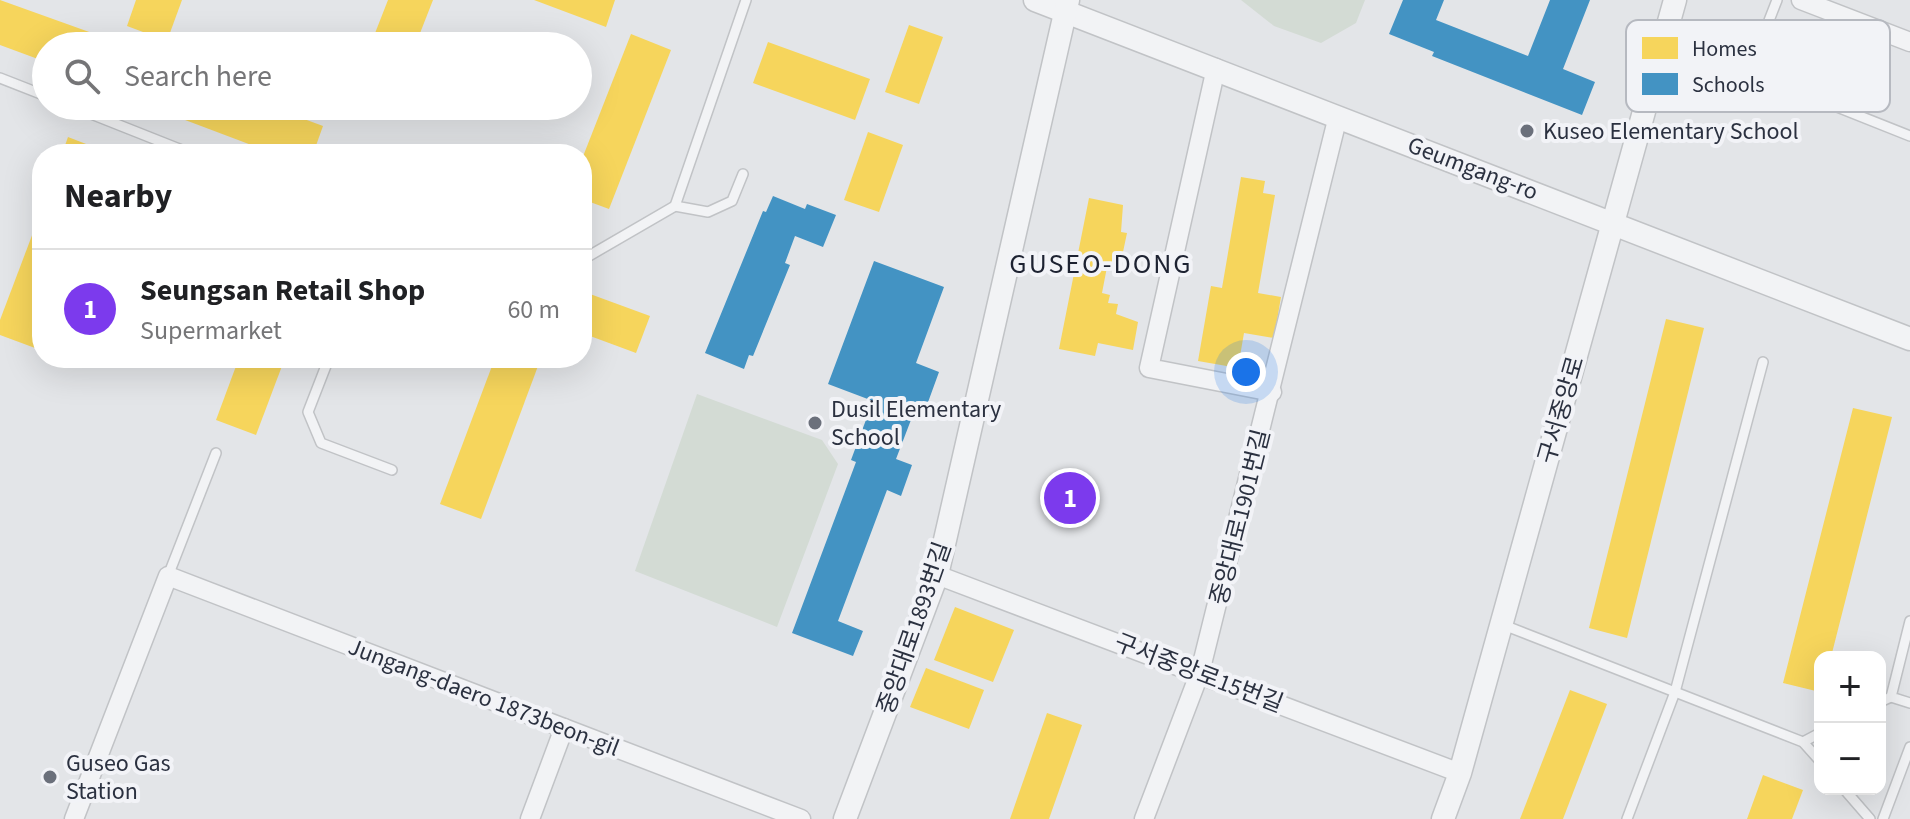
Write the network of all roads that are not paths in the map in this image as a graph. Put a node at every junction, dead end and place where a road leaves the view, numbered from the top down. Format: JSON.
{"nodes":[{"id":1,"x":746,"y":0,"type":"edge"},
{"id":2,"x":1035,"y":0,"type":"edge"},
{"id":3,"x":1675,"y":0,"type":"edge"},
{"id":4,"x":1777,"y":0,"type":"edge"},
{"id":5,"x":1801,"y":0,"type":"edge"},
{"id":6,"x":1067,"y":6,"type":"edge"},
{"id":7,"x":1669,"y":20,"type":"edge"},
{"id":8,"x":1769,"y":20,"type":"edge"},
{"id":9,"x":1853,"y":20,"type":"edge"},
{"id":10,"x":1890,"y":34,"type":"edge"},
{"id":11,"x":1910,"y":42,"type":"edge"},
{"id":12,"x":1216,"y":68,"type":"junction"},
{"id":13,"x":0,"y":78,"type":"edge"},
{"id":14,"x":32,"y":91,"type":"edge"},
{"id":15,"x":1644,"y":112,"type":"edge"},
{"id":16,"x":1850,"y":112,"type":"edge"},
{"id":17,"x":1338,"y":116,"type":"junction"},
{"id":18,"x":106,"y":120,"type":"edge"},
{"id":19,"x":1910,"y":136,"type":"edge"},
{"id":20,"x":167,"y":144,"type":"edge"},
{"id":21,"x":743,"y":174,"type":"dead end"},
{"id":22,"x":675,"y":206,"type":"junction"},
{"id":23,"x":1613,"y":222,"type":"junction"},
{"id":24,"x":592,"y":254,"type":"edge"},
{"id":25,"x":1910,"y":339,"type":"edge"},
{"id":26,"x":1763,"y":362,"type":"dead end"},
{"id":27,"x":325,"y":368,"type":"edge"},
{"id":28,"x":1272,"y":392,"type":"junction"},
{"id":29,"x":216,"y":453,"type":"dead end"},
{"id":30,"x":392,"y":470,"type":"dead end"},
{"id":31,"x":937,"y":575,"type":"junction"},
{"id":32,"x":168,"y":576,"type":"junction"},
{"id":33,"x":1910,"y":621,"type":"edge"},
{"id":34,"x":1501,"y":624,"type":"junction"},
{"id":35,"x":1200,"y":672,"type":"junction"},
{"id":36,"x":1675,"y":692,"type":"junction"},
{"id":37,"x":1891,"y":697,"type":"junction"},
{"id":38,"x":1886,"y":699,"type":"edge"},
{"id":39,"x":1910,"y":703,"type":"edge"},
{"id":40,"x":564,"y":728,"type":"junction"},
{"id":41,"x":1814,"y":736,"type":"edge"},
{"id":42,"x":1803,"y":742,"type":"junction"},
{"id":43,"x":1910,"y":747,"type":"edge"},
{"id":44,"x":1814,"y":754,"type":"edge"},
{"id":45,"x":1460,"y":773,"type":"junction"},
{"id":46,"x":1849,"y":795,"type":"edge"},
{"id":47,"x":74,"y":819,"type":"edge"},
{"id":48,"x":530,"y":819,"type":"edge"},
{"id":49,"x":801,"y":819,"type":"edge"},
{"id":50,"x":845,"y":819,"type":"edge"},
{"id":51,"x":1144,"y":819,"type":"edge"},
{"id":52,"x":1443,"y":819,"type":"edge"},
{"id":53,"x":1627,"y":819,"type":"edge"},
{"id":54,"x":1870,"y":819,"type":"edge"},
{"id":55,"x":1883,"y":819,"type":"edge"}],
"edges":[{"from":1,"to":22,"type":"lane"},
{"from":2,"to":6,"type":"street","name":"Geumgang-ro"},
{"from":3,"to":7,"type":"street","name":"구서중앙로"},
{"from":4,"to":8,"type":"lane"},
{"from":5,"to":9,"type":"street"},
{"from":6,"to":12,"type":"street","name":"Geumgang-ro"},
{"from":6,"to":31,"type":"street","name":"중앙대로1893번길"},
{"from":10,"to":11,"type":"street"},
{"from":12,"to":17,"type":"street","name":"Geumgang-ro"},
{"from":12,"to":28,"type":"street"},
{"from":13,"to":14,"type":"lane"},
{"from":15,"to":23,"type":"street","name":"구서중앙로"},
{"from":16,"to":19,"type":"lane"},
{"from":17,"to":23,"type":"street","name":"Geumgang-ro"},
{"from":17,"to":28,"type":"street","name":"중앙대로1901번길"},
{"from":18,"to":20,"type":"lane"},
{"from":21,"to":22,"type":"lane"},
{"from":22,"to":24,"type":"lane"},
{"from":23,"to":25,"type":"street","name":"Geumgang-ro"},
{"from":23,"to":34,"type":"street","name":"구서중앙로"},
{"from":26,"to":36,"type":"lane"},
{"from":27,"to":30,"type":"lane"},
{"from":28,"to":35,"type":"street","name":"중앙대로1901번길"},
{"from":29,"to":32,"type":"lane"},
{"from":31,"to":35,"type":"street","name":"구서중앙로15번길"},
{"from":31,"to":50,"type":"street","name":"중앙대로1893번길"},
{"from":32,"to":40,"type":"street","name":"Jungang-daero 1873beon-gil"},
{"from":32,"to":47,"type":"street"},
{"from":33,"to":37,"type":"lane"},
{"from":34,"to":36,"type":"lane"},
{"from":34,"to":45,"type":"street","name":"구서중앙로"},
{"from":35,"to":45,"type":"street","name":"구서중앙로15번길"},
{"from":35,"to":51,"type":"street","name":"중앙대로1901번길"},
{"from":36,"to":42,"type":"lane"},
{"from":36,"to":53,"type":"lane"},
{"from":37,"to":38,"type":"lane"},
{"from":37,"to":39,"type":"lane"},
{"from":40,"to":48,"type":"street"},
{"from":40,"to":49,"type":"street","name":"Jungang-daero 1873beon-gil"},
{"from":41,"to":42,"type":"lane"},
{"from":42,"to":44,"type":"lane"},
{"from":43,"to":55,"type":"lane"},
{"from":45,"to":52,"type":"street","name":"구서중앙로"},
{"from":46,"to":54,"type":"lane"}]}
